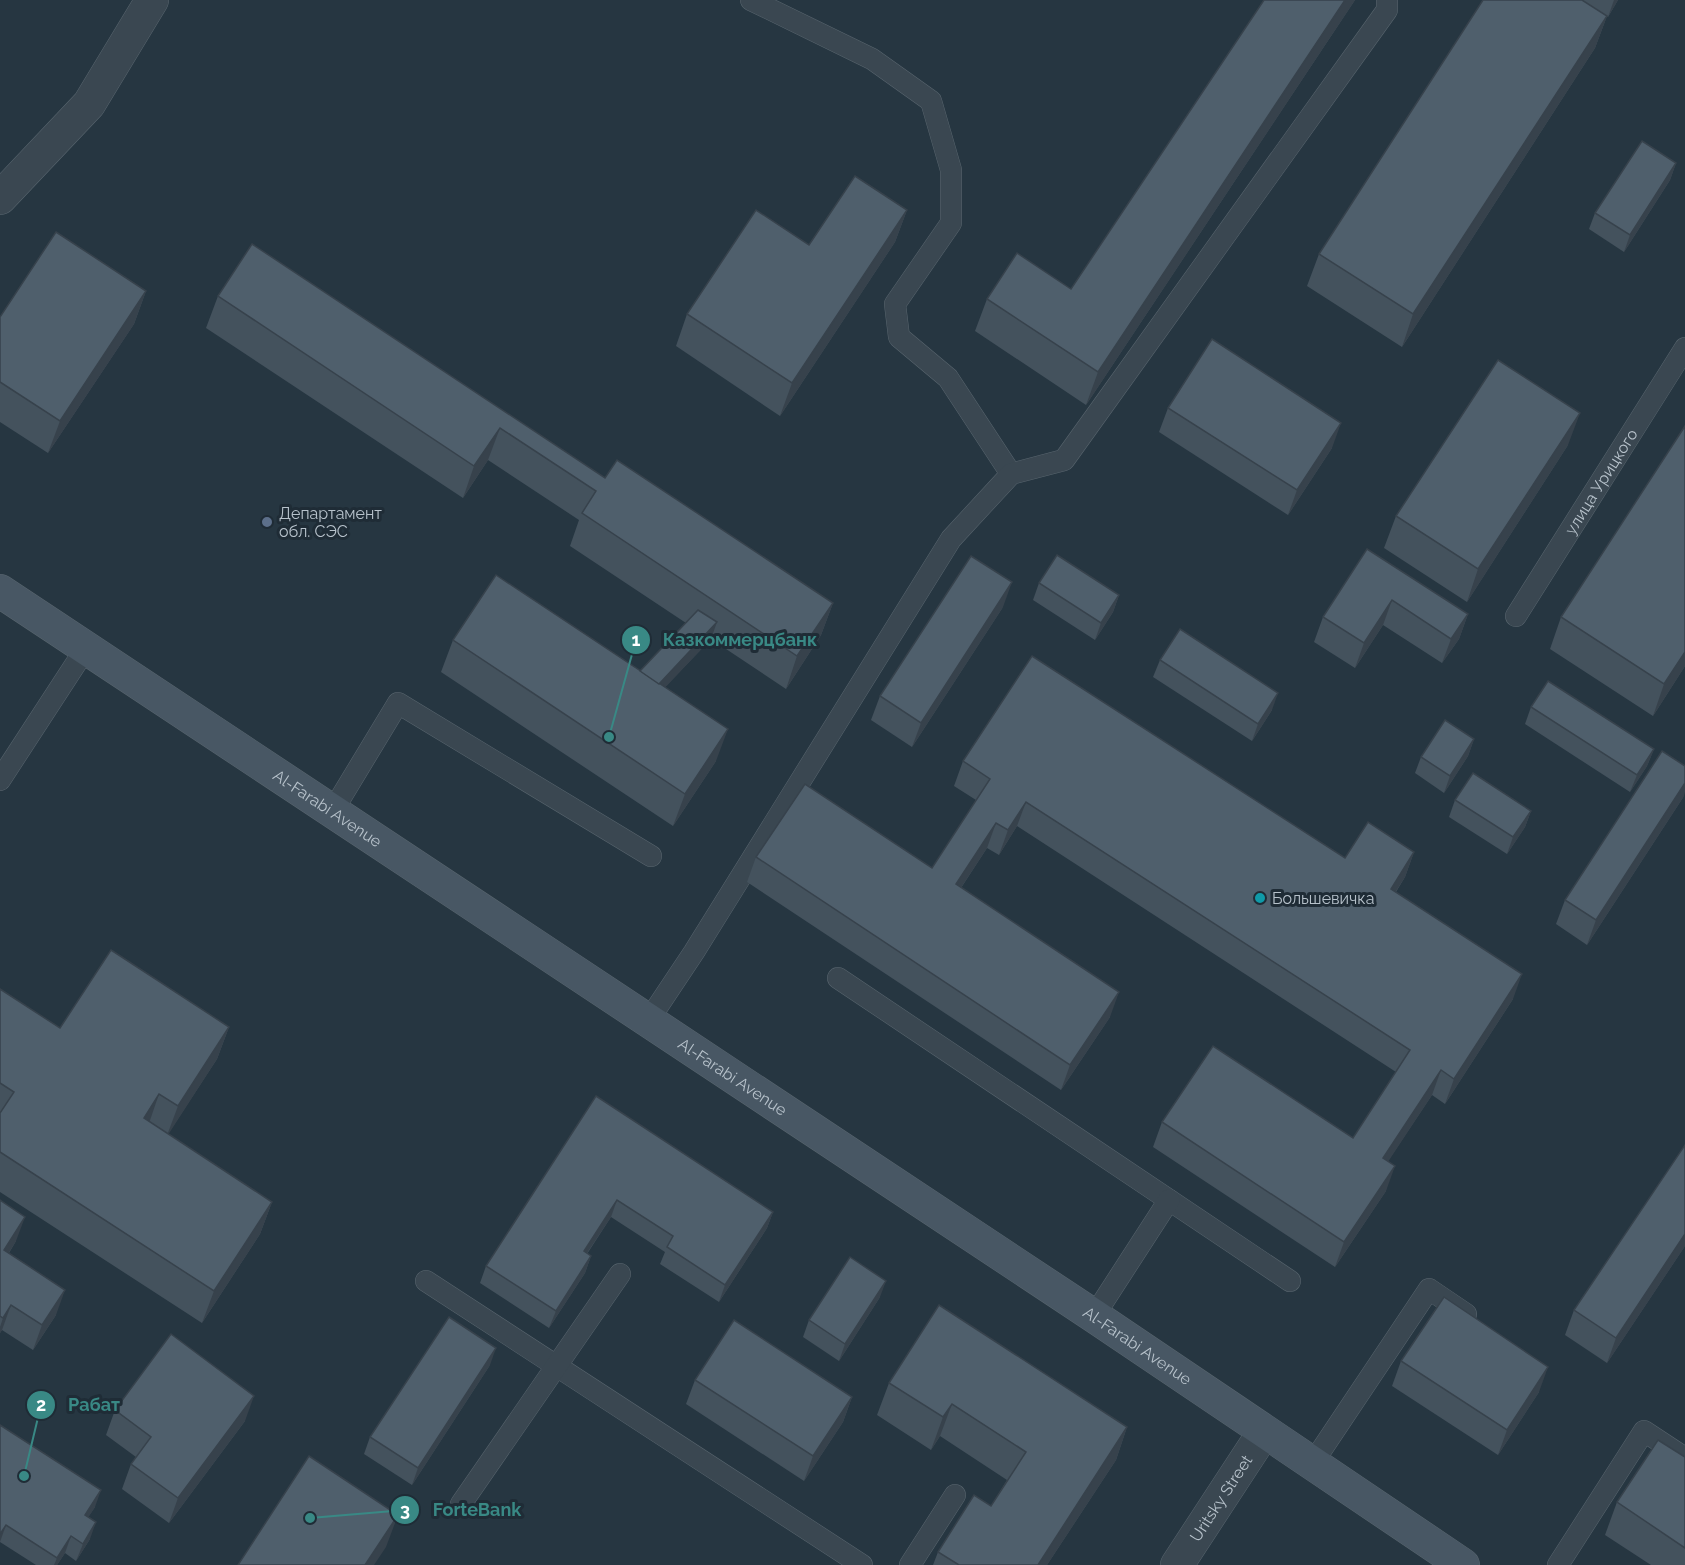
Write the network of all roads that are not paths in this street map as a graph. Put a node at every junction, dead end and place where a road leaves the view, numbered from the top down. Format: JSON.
{"nodes":[{"id":1,"x":152,"y":0,"type":"edge"},
{"id":2,"x":752,"y":0,"type":"edge"},
{"id":3,"x":1387,"y":0,"type":"edge"},
{"id":4,"x":0,"y":198,"type":"edge"},
{"id":5,"x":1685,"y":348,"type":"edge"},
{"id":6,"x":1011,"y":474,"type":"junction"},
{"id":7,"x":0,"y":591,"type":"edge"},
{"id":8,"x":1516,"y":616,"type":"dead end"},
{"id":9,"x":86,"y":648,"type":"junction"},
{"id":10,"x":0,"y":780,"type":"edge"},
{"id":11,"x":332,"y":812,"type":"junction"},
{"id":12,"x":651,"y":856,"type":"dead end"},
{"id":13,"x":838,"y":978,"type":"dead end"},
{"id":14,"x":648,"y":1021,"type":"junction"},
{"id":15,"x":1169,"y":1200,"type":"junction"},
{"id":16,"x":620,"y":1274,"type":"dead end"},
{"id":17,"x":426,"y":1281,"type":"dead end"},
{"id":18,"x":1290,"y":1281,"type":"dead end"},
{"id":19,"x":1094,"y":1316,"type":"junction"},
{"id":20,"x":1485,"y":1326,"type":"edge"},
{"id":21,"x":557,"y":1365,"type":"junction"},
{"id":22,"x":1264,"y":1432,"type":"junction"},
{"id":23,"x":1685,"y":1458,"type":"edge"},
{"id":24,"x":1312,"y":1464,"type":"junction"},
{"id":25,"x":955,"y":1495,"type":"dead end"},
{"id":26,"x":460,"y":1504,"type":"dead end"},
{"id":27,"x":862,"y":1565,"type":"edge"},
{"id":28,"x":909,"y":1565,"type":"edge"},
{"id":29,"x":1177,"y":1565,"type":"edge"},
{"id":30,"x":1463,"y":1565,"type":"edge"},
{"id":31,"x":1558,"y":1565,"type":"edge"}],
"edges":[{"from":1,"to":4,"type":"street"},
{"from":2,"to":6,"type":"lane"},
{"from":3,"to":6,"type":"lane"},
{"from":5,"to":8,"type":"lane","name":"улица Урицкого"},
{"from":6,"to":14,"type":"lane"},
{"from":7,"to":9,"type":"main road","name":"Al-Farabi Avenue"},
{"from":9,"to":10,"type":"lane"},
{"from":9,"to":11,"type":"main road","name":"Al-Farabi Avenue"},
{"from":11,"to":12,"type":"lane"},
{"from":11,"to":14,"type":"main road","name":"Al-Farabi Avenue"},
{"from":13,"to":15,"type":"lane"},
{"from":14,"to":19,"type":"main road","name":"Al-Farabi Avenue"},
{"from":15,"to":18,"type":"lane"},
{"from":15,"to":19,"type":"lane"},
{"from":16,"to":21,"type":"lane"},
{"from":17,"to":21,"type":"lane"},
{"from":19,"to":22,"type":"main road","name":"Al-Farabi Avenue"},
{"from":20,"to":24,"type":"lane"},
{"from":21,"to":26,"type":"lane"},
{"from":21,"to":27,"type":"lane"},
{"from":22,"to":24,"type":"main road","name":"Al-Farabi Avenue"},
{"from":22,"to":29,"type":"street","name":"Uritsky Street"},
{"from":23,"to":31,"type":"lane"},
{"from":24,"to":30,"type":"main road","name":"Al-Farabi Avenue"},
{"from":25,"to":28,"type":"lane"}]}
